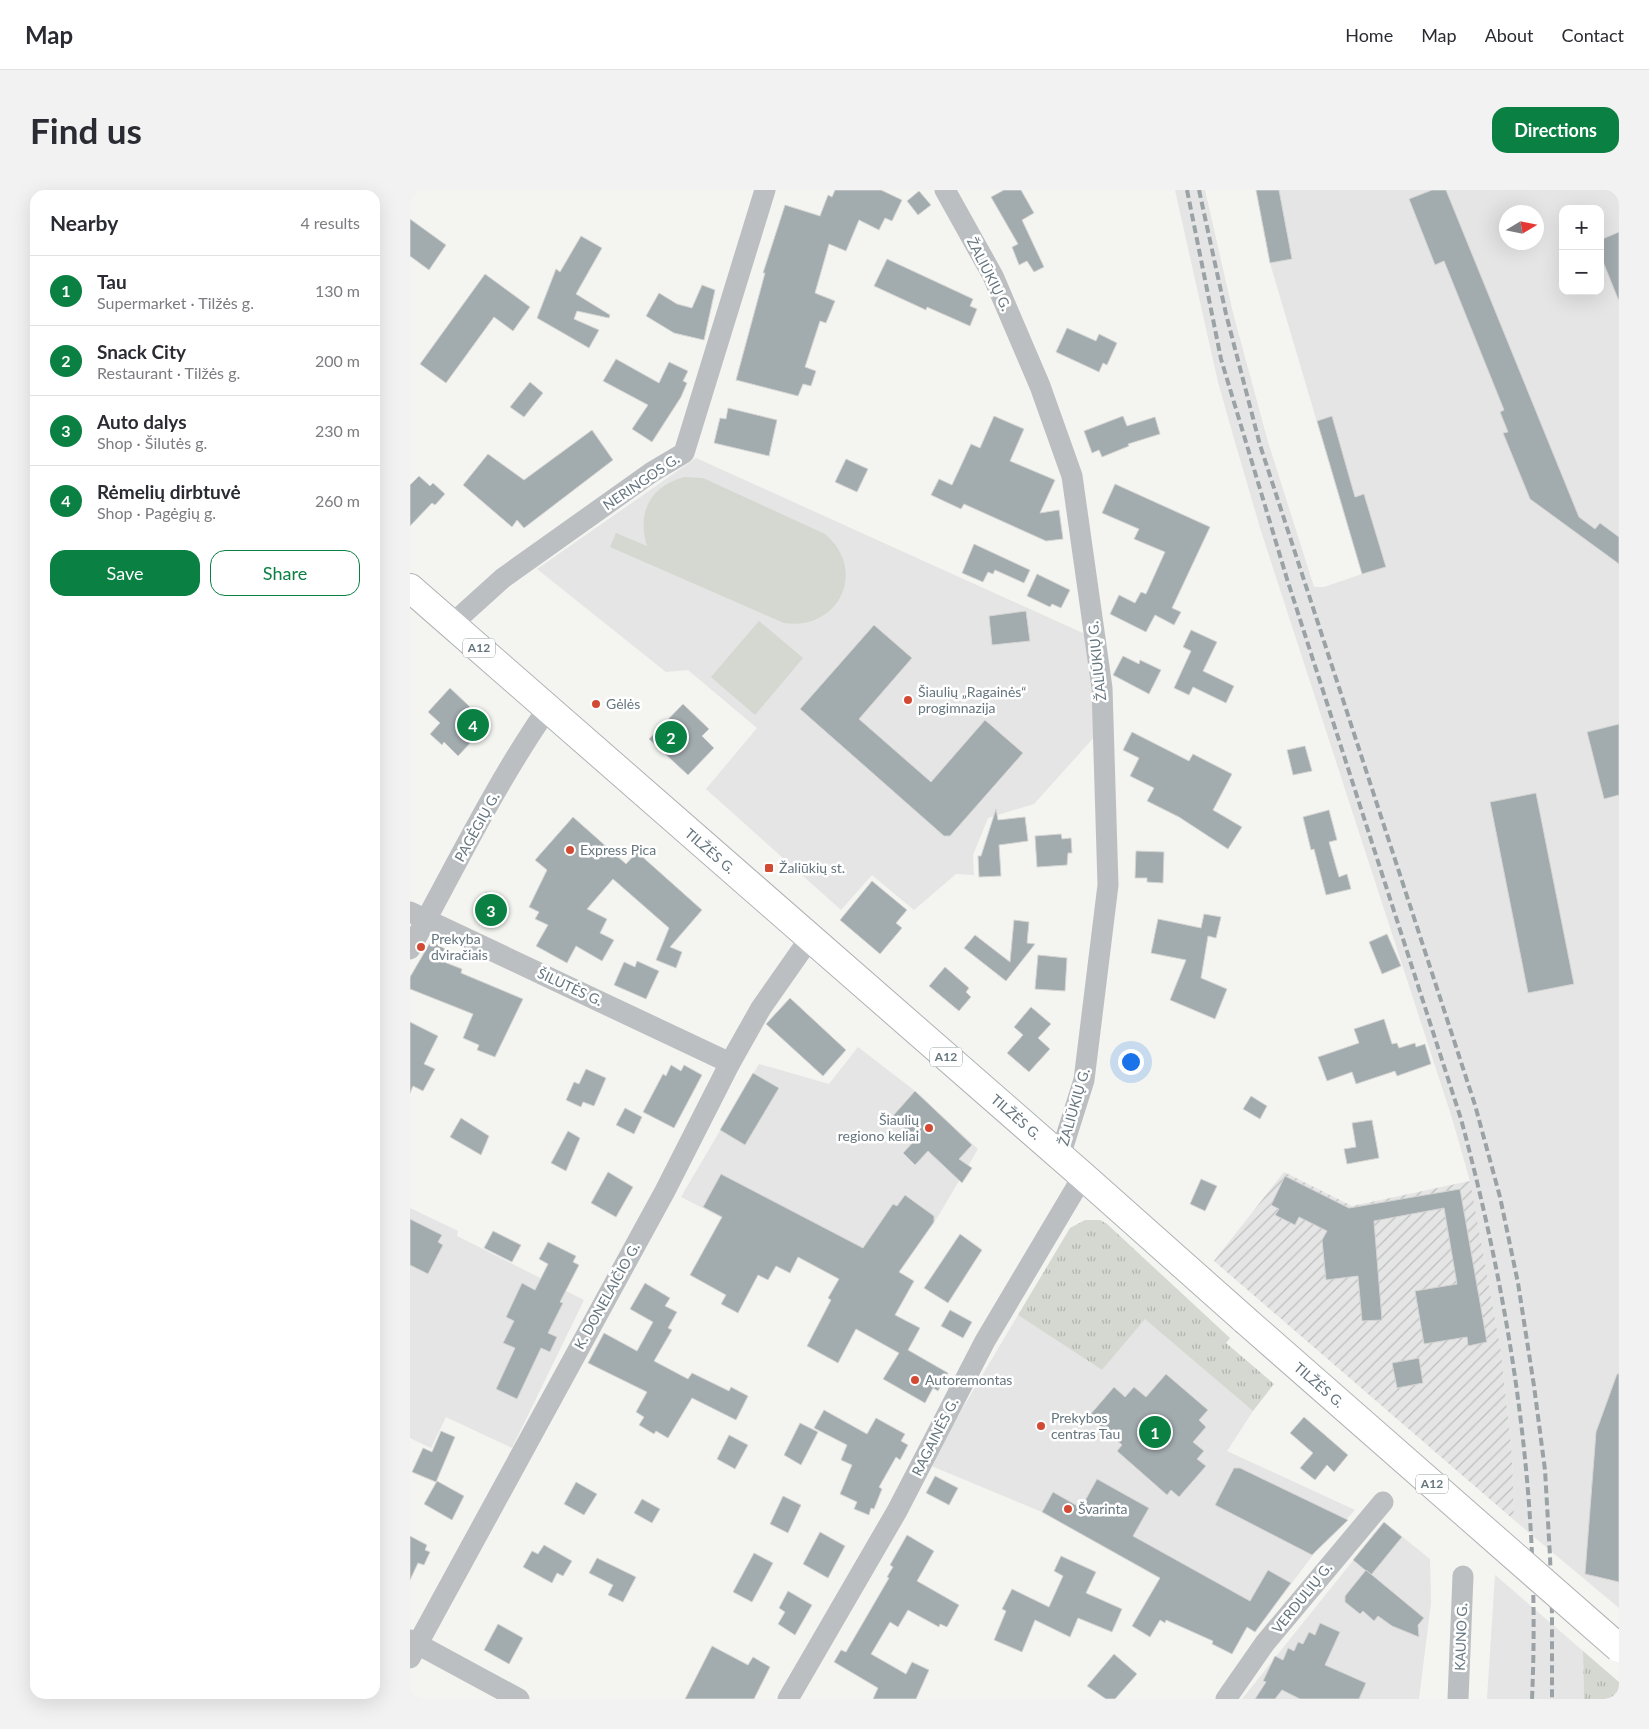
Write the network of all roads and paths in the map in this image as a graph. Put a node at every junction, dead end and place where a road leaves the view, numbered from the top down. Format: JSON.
{"nodes":[{"id":1,"x":765,"y":190,"type":"edge"},
{"id":2,"x":944,"y":190,"type":"edge"},
{"id":3,"x":410,"y":588,"type":"edge"},
{"id":4,"x":452,"y":624,"type":"junction"},
{"id":5,"x":548,"y":708,"type":"junction"},
{"id":6,"x":418,"y":915,"type":"edge"},
{"id":7,"x":810,"y":938,"type":"junction"},
{"id":8,"x":410,"y":948,"type":"edge"},
{"id":9,"x":730,"y":1063,"type":"junction"},
{"id":10,"x":1060,"y":1156,"type":"junction"},
{"id":11,"x":1083,"y":1176,"type":"junction"},
{"id":12,"x":1382,"y":1502,"type":"dead end"},
{"id":13,"x":1463,"y":1576,"type":"dead end"},
{"id":14,"x":413,"y":1648,"type":"edge"},
{"id":15,"x":1619,"y":1648,"type":"edge"},
{"id":16,"x":519,"y":1699,"type":"edge"},
{"id":17,"x":788,"y":1699,"type":"edge"},
{"id":18,"x":1226,"y":1699,"type":"edge"},
{"id":19,"x":1458,"y":1699,"type":"edge"}],
"edges":[{"from":1,"to":4,"type":"street","name":"NERINGOS G."},
{"from":2,"to":10,"type":"street","name":"ŽALIŪKIŲ G."},
{"from":3,"to":4,"type":"highway","name":"TILŽĖS G.","number":"A12"},
{"from":4,"to":5,"type":"highway","name":"TILŽĖS G.","number":"A12"},
{"from":5,"to":6,"type":"street","name":"PAGĖGIŲ G."},
{"from":5,"to":7,"type":"highway","name":"TILŽĖS G.","number":"A12"},
{"from":6,"to":8,"type":"street","name":"PAGĖGIŲ G."},
{"from":6,"to":9,"type":"street","name":"ŠILUTĖS G."},
{"from":7,"to":9,"type":"street","name":"K. DONELAIČIO G."},
{"from":7,"to":10,"type":"highway","name":"TILŽĖS G.","number":"A12"},
{"from":9,"to":14,"type":"street","name":"K. DONELAIČIO G."},
{"from":10,"to":11,"type":"highway","name":"TILŽĖS G.","number":"A12"},
{"from":11,"to":15,"type":"highway","name":"TILŽĖS G.","number":"A12","bridge":true},
{"from":11,"to":17,"type":"street","name":"RAGAINĖS G."},
{"from":12,"to":18,"type":"street","name":"VERDULIŲ G."},
{"from":13,"to":19,"type":"street","name":"KAUNO G."},
{"from":14,"to":16,"type":"street"}]}
